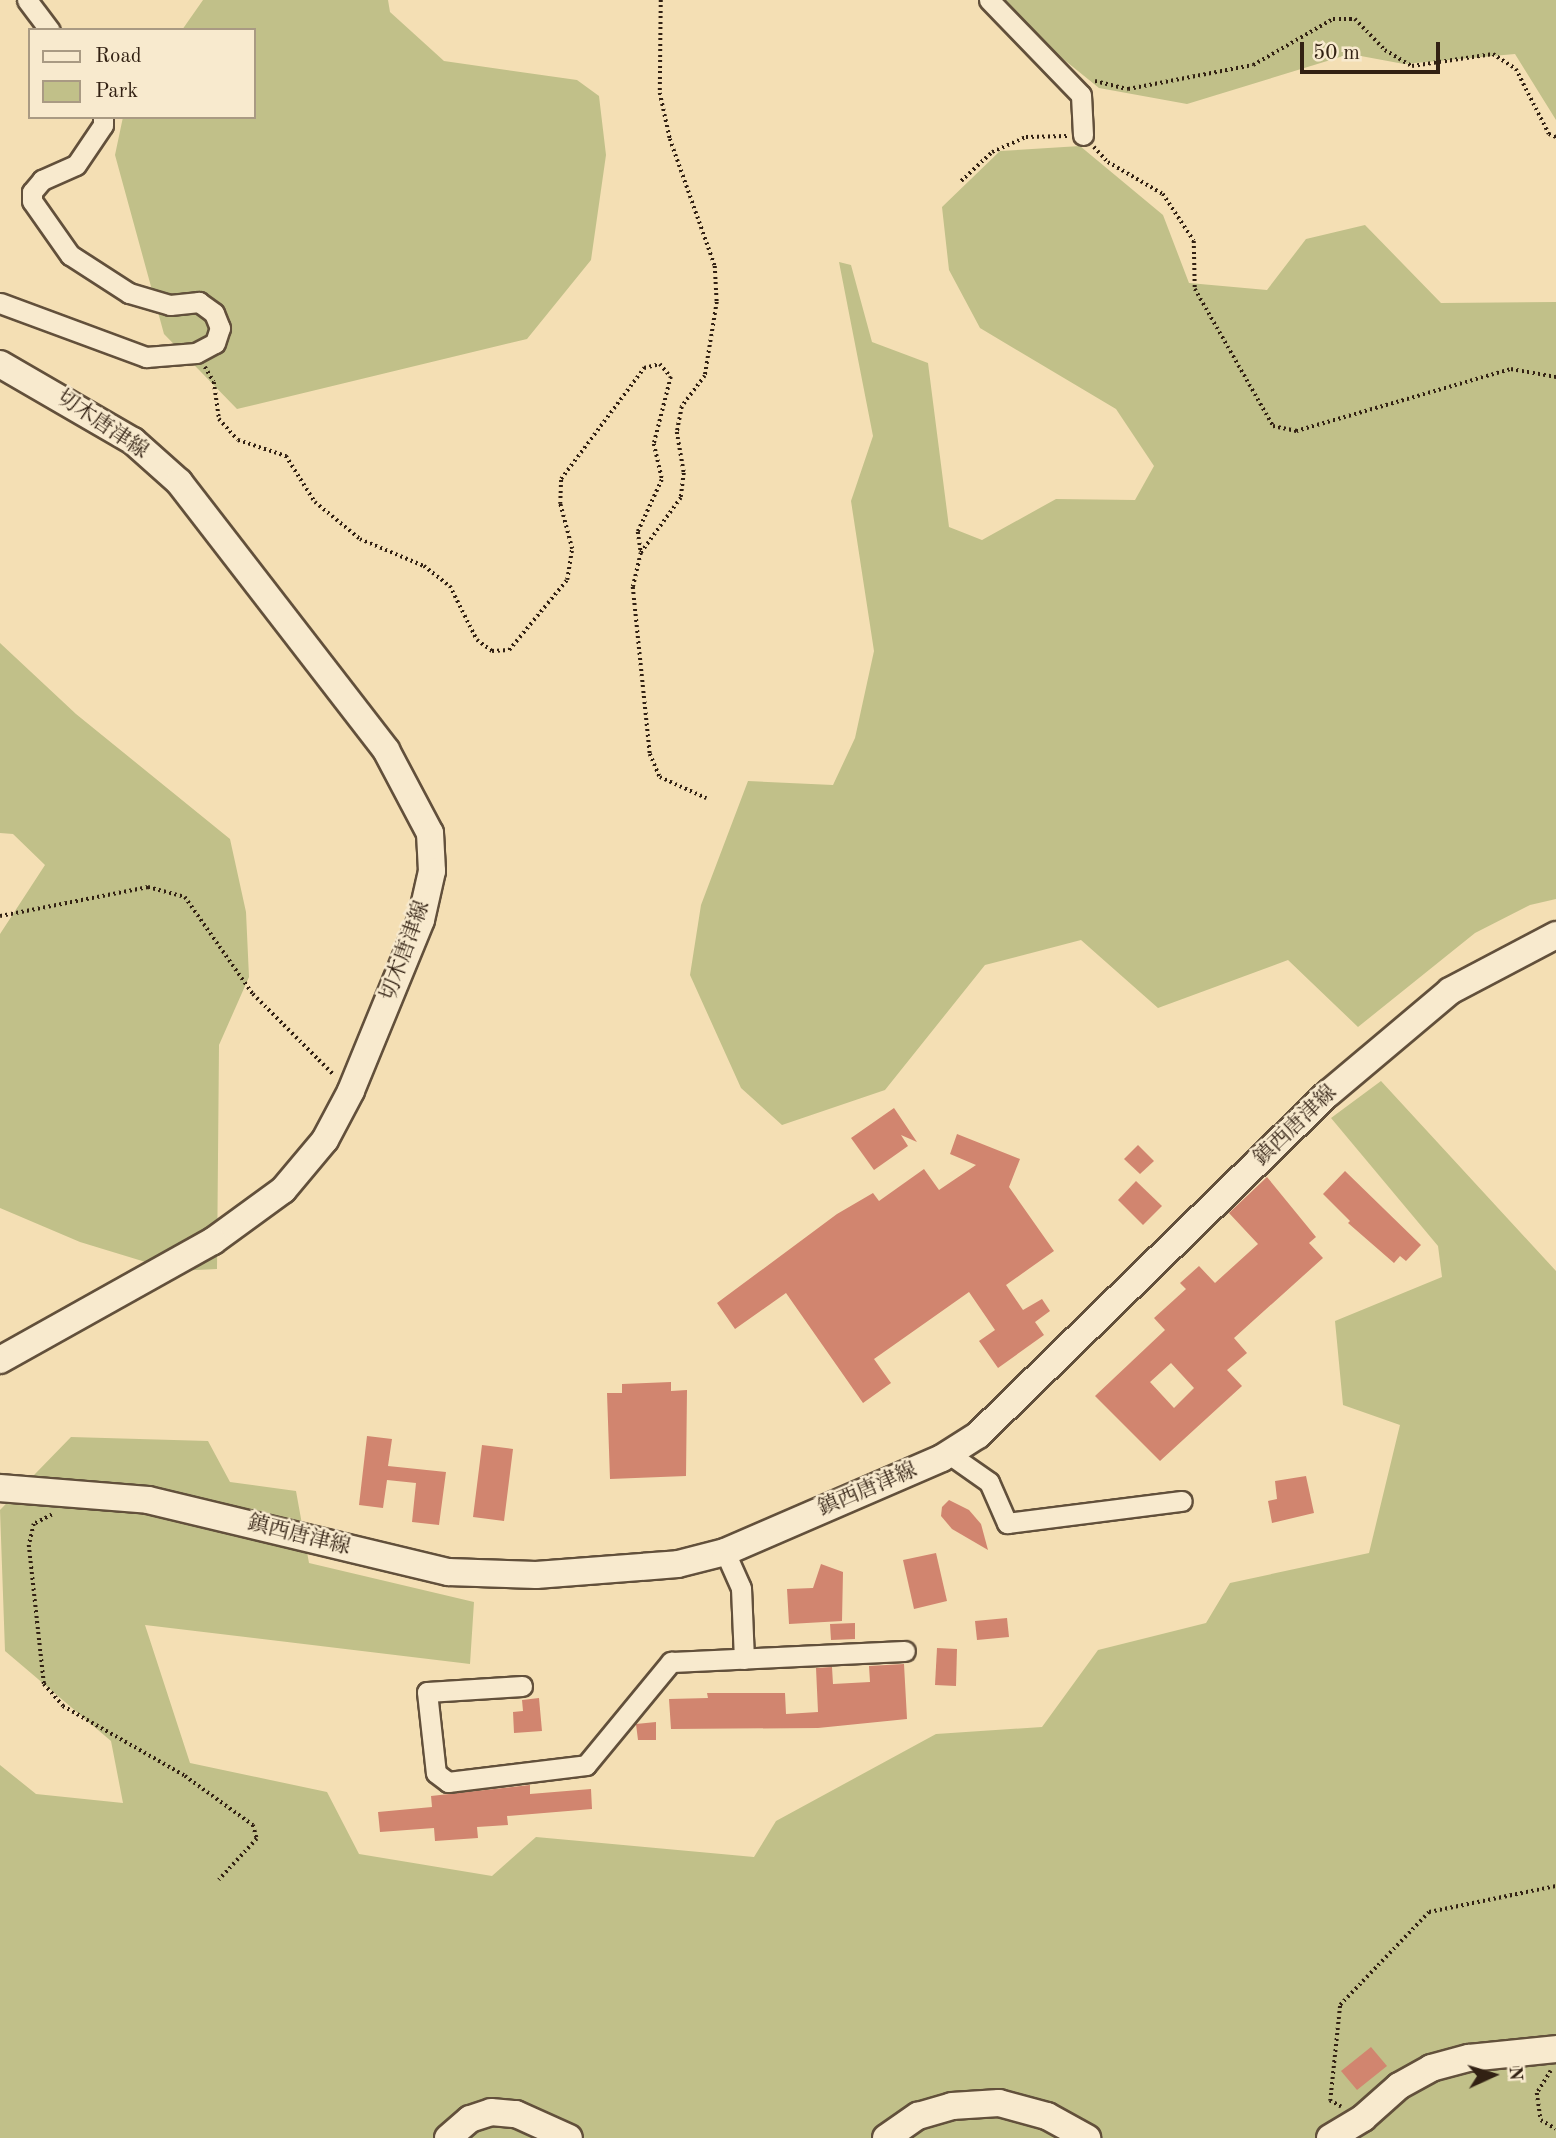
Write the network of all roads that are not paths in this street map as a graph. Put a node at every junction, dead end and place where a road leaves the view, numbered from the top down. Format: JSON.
{"nodes":[{"id":1,"x":27,"y":0,"type":"edge"},
{"id":2,"x":989,"y":0,"type":"edge"},
{"id":3,"x":48,"y":28,"type":"edge"},
{"id":4,"x":103,"y":119,"type":"edge"},
{"id":5,"x":1083,"y":135,"type":"road end"},
{"id":6,"x":0,"y":303,"type":"edge"},
{"id":7,"x":0,"y":364,"type":"edge"},
{"id":8,"x":1556,"y":935,"type":"edge"},
{"id":9,"x":0,"y":1360,"type":"edge"},
{"id":10,"x":949,"y":1454,"type":"junction"},
{"id":11,"x":0,"y":1488,"type":"edge"},
{"id":12,"x":1182,"y":1501,"type":"dead end"},
{"id":13,"x":725,"y":1552,"type":"junction"},
{"id":14,"x":905,"y":1651,"type":"dead end"},
{"id":15,"x":744,"y":1659,"type":"junction"},
{"id":16,"x":522,"y":1686,"type":"dead end"},
{"id":17,"x":1556,"y":2049,"type":"edge"},
{"id":18,"x":448,"y":2138,"type":"edge"},
{"id":19,"x":569,"y":2138,"type":"edge"},
{"id":20,"x":886,"y":2138,"type":"edge"},
{"id":21,"x":1087,"y":2138,"type":"edge"},
{"id":22,"x":1330,"y":2138,"type":"edge"}],
"edges":[{"from":1,"to":3,"type":"street"},
{"from":2,"to":5,"type":"street"},
{"from":4,"to":6,"type":"street"},
{"from":7,"to":9,"type":"main road","name":"切木唐津線"},
{"from":8,"to":10,"type":"main road","name":"鎮西唐津線"},
{"from":10,"to":12,"type":"street"},
{"from":10,"to":13,"type":"main road","name":"鎮西唐津線"},
{"from":11,"to":13,"type":"main road","name":"鎮西唐津線"},
{"from":13,"to":15,"type":"street"},
{"from":14,"to":15,"type":"street"},
{"from":15,"to":16,"type":"street"},
{"from":17,"to":22,"type":"main road"},
{"from":18,"to":19,"type":"main road"},
{"from":20,"to":21,"type":"main road"}]}
